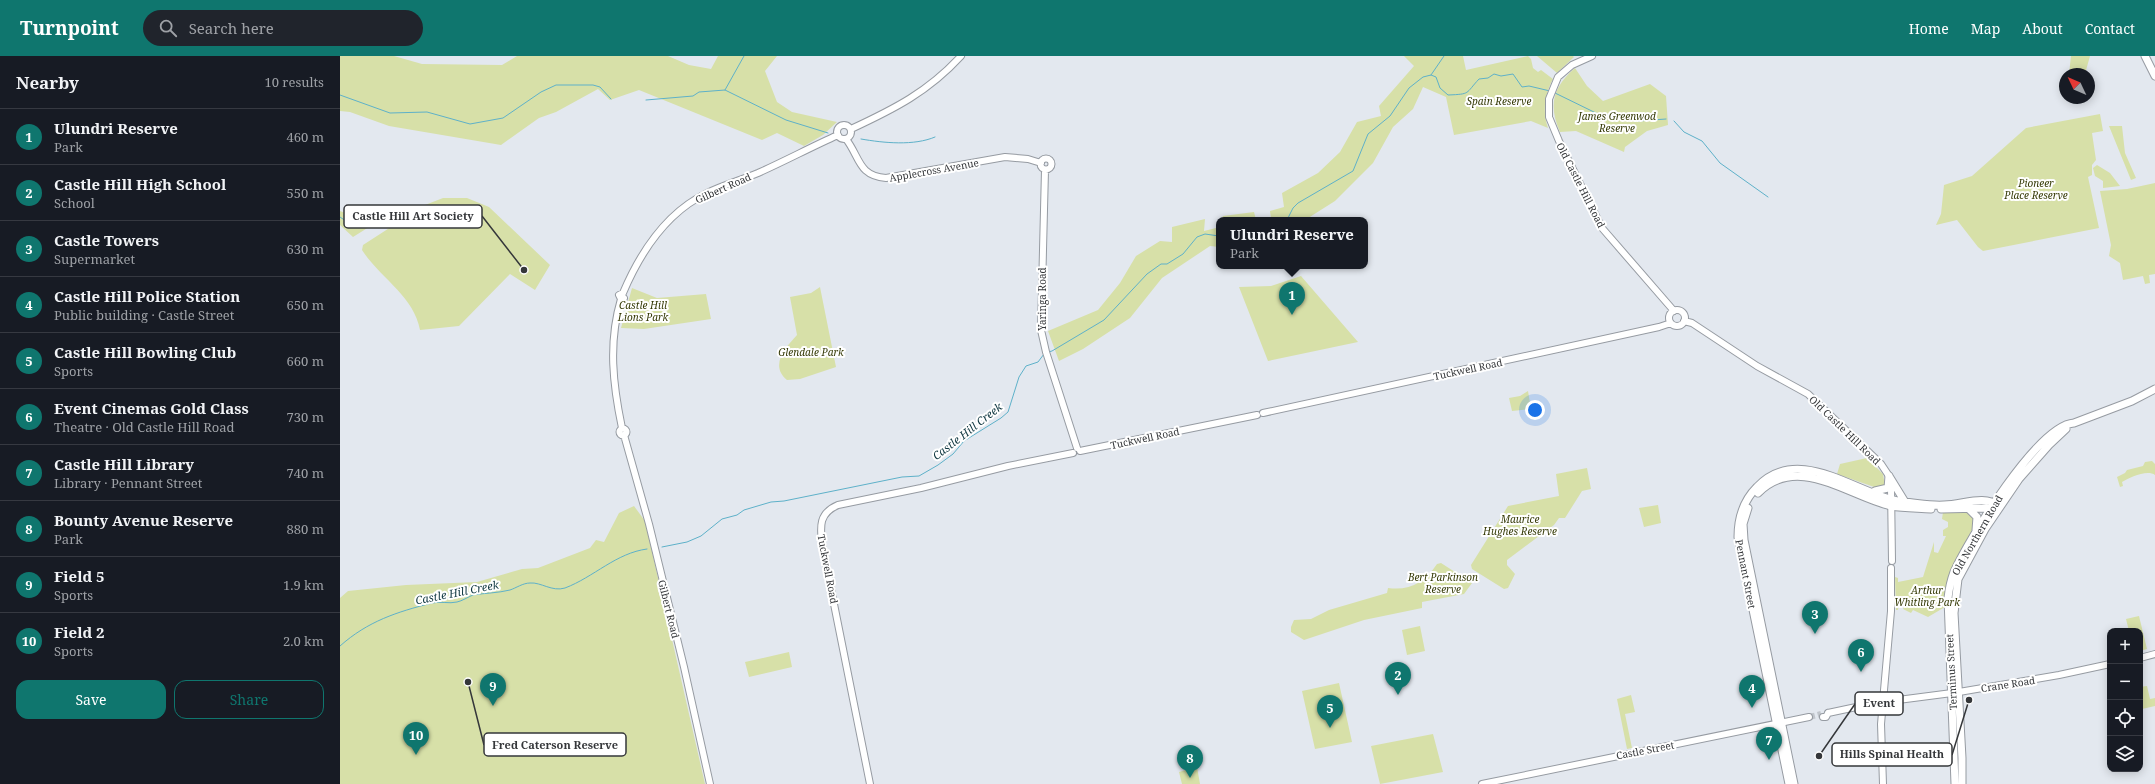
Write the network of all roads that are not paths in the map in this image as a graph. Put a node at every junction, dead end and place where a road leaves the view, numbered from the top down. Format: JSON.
{"nodes":[{"id":1,"x":962,"y":56,"type":"edge"},
{"id":2,"x":1592,"y":56,"type":"edge"},
{"id":3,"x":2145,"y":56,"type":"edge"},
{"id":4,"x":2155,"y":76,"type":"edge"},
{"id":5,"x":851,"y":129,"type":"junction"},
{"id":6,"x":838,"y":136,"type":"junction"},
{"id":7,"x":846,"y":139,"type":"junction"},
{"id":8,"x":1041,"y":163,"type":"junction"},
{"id":9,"x":1045,"y":170,"type":"junction"},
{"id":10,"x":1674,"y":311,"type":"junction"},
{"id":11,"x":1684,"y":321,"type":"junction"},
{"id":12,"x":1671,"y":323,"type":"junction"},
{"id":13,"x":2155,"y":389,"type":"edge"},
{"id":14,"x":1077,"y":451,"type":"junction"},
{"id":15,"x":1889,"y":476,"type":"junction"},
{"id":16,"x":1871,"y":492,"type":"junction"},
{"id":17,"x":1905,"y":502,"type":"junction"},
{"id":18,"x":1892,"y":503,"type":"junction"},
{"id":19,"x":1997,"y":504,"type":"junction"},
{"id":20,"x":1969,"y":509,"type":"junction"},
{"id":21,"x":1993,"y":510,"type":"junction"},
{"id":22,"x":1977,"y":538,"type":"junction"},
{"id":23,"x":1955,"y":599,"type":"joint"},
{"id":24,"x":1948,"y":607,"type":"joint"},
{"id":25,"x":1951,"y":620,"type":"junction"},
{"id":26,"x":2155,"y":654,"type":"edge"},
{"id":27,"x":2143,"y":657,"type":"edge"},
{"id":28,"x":2107,"y":665,"type":"edge"},
{"id":29,"x":1956,"y":692,"type":"junction"},
{"id":30,"x":1882,"y":702,"type":"junction"},
{"id":31,"x":1808,"y":717,"type":"tunnel mouth"},
{"id":32,"x":1823,"y":717,"type":"tunnel mouth"},
{"id":33,"x":1779,"y":723,"type":"junction"},
{"id":34,"x":710,"y":784,"type":"edge"},
{"id":35,"x":870,"y":784,"type":"edge"},
{"id":36,"x":1482,"y":784,"type":"edge"},
{"id":37,"x":1789,"y":784,"type":"edge"},
{"id":38,"x":1794,"y":784,"type":"edge"},
{"id":39,"x":1883,"y":784,"type":"edge"},
{"id":40,"x":1955,"y":784,"type":"edge"},
{"id":41,"x":1962,"y":784,"type":"edge"}],
"edges":[{"from":1,"to":5,"type":"street"},
{"from":2,"to":10,"type":"street","name":"Old Castle Hill Road"},
{"from":3,"to":4,"type":"main road"},
{"from":5,"to":6,"type":"street"},
{"from":5,"to":7,"type":"street"},
{"from":6,"to":7,"type":"street"},
{"from":6,"to":34,"type":"street","name":"Gilbert Road"},
{"from":7,"to":8,"type":"street","name":"Applecross Avenue"},
{"from":8,"to":9,"type":"street"},
{"from":8,"to":9,"type":"street"},
{"from":9,"to":14,"type":"street","name":"Yaringa Road"},
{"from":10,"to":11,"type":"street"},
{"from":10,"to":12,"type":"street"},
{"from":11,"to":12,"type":"street"},
{"from":11,"to":15,"type":"street","name":"Old Castle Hill Road"},
{"from":12,"to":14,"type":"street","name":"Tuckwell Road"},
{"from":13,"to":19,"type":"main road","name":"Old Northern Road"},
{"from":14,"to":35,"type":"street","name":"Tuckwell Road"},
{"from":15,"to":16,"type":"main road"},
{"from":15,"to":17,"type":"main road"},
{"from":15,"to":18,"type":"street"},
{"from":16,"to":18,"type":"main road","name":"Pennant Street"},
{"from":16,"to":33,"type":"main road","name":"Pennant Street"},
{"from":17,"to":18,"type":"main road"},
{"from":17,"to":19,"type":"main road"},
{"from":18,"to":20,"type":"main road"},
{"from":18,"to":30,"type":"street"},
{"from":18,"to":33,"type":"main road","name":"Pennant Street"},
{"from":19,"to":21,"type":"main road","name":"Old Northern Road"},
{"from":20,"to":21,"type":"main road"},
{"from":20,"to":22,"type":"main road"},
{"from":21,"to":22,"type":"main road","name":"Old Northern Road"},
{"from":22,"to":23,"type":"main road","name":"Old Northern Road"},
{"from":22,"to":24,"type":"main road","name":"Old Northern Road"},
{"from":23,"to":25,"type":"main road","name":"Terminus Street"},
{"from":24,"to":25,"type":"main road","name":"Terminus Street"},
{"from":25,"to":29,"type":"main road","name":"Terminus Street"},
{"from":26,"to":27,"type":"street"},
{"from":28,"to":29,"type":"street","name":"Crane Road"},
{"from":29,"to":30,"type":"street","name":"Crane Road"},
{"from":29,"to":40,"type":"main road","name":"Terminus Street"},
{"from":29,"to":41,"type":"main road","name":"Terminus Street"},
{"from":30,"to":32,"type":"street"},
{"from":30,"to":39,"type":"street"},
{"from":31,"to":33,"type":"street","name":"Castle Street"},
{"from":33,"to":36,"type":"street","name":"Castle Street"},
{"from":33,"to":37,"type":"main road","name":"Pennant Street"},
{"from":33,"to":38,"type":"main road","name":"Pennant Street"}]}
